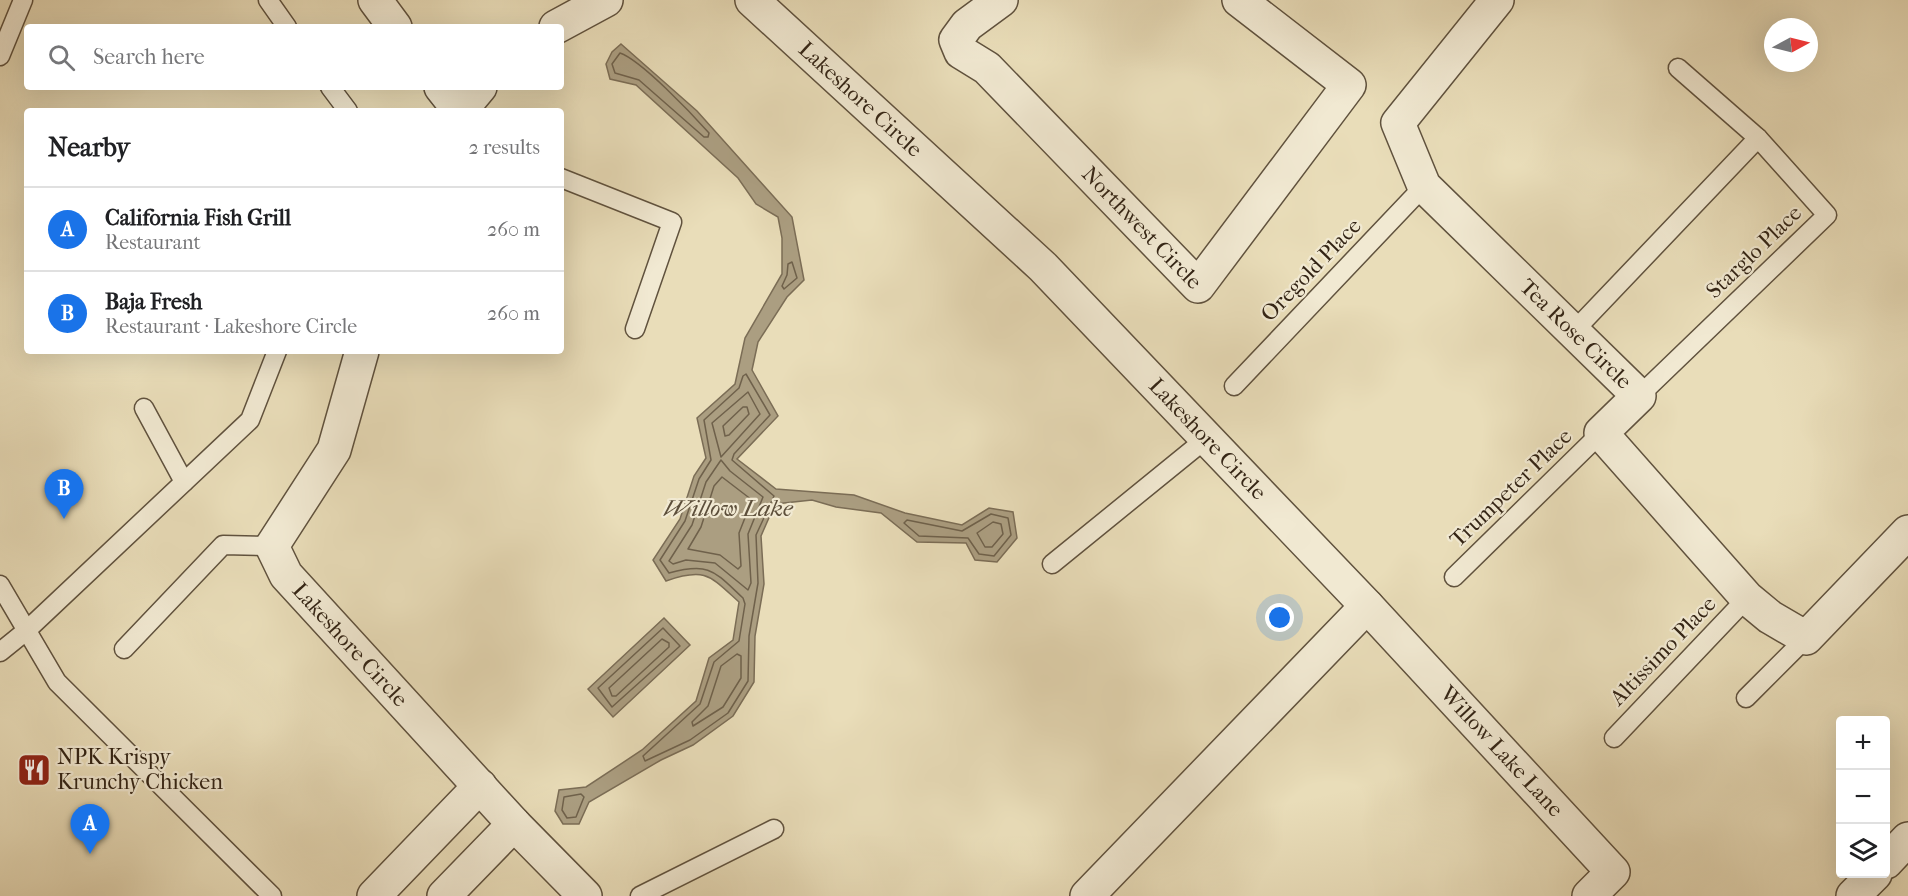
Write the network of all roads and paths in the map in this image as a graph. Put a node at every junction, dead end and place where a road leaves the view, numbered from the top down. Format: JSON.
{"nodes":[{"id":1,"x":22,"y":0,"type":"edge"},
{"id":2,"x":268,"y":0,"type":"edge"},
{"id":3,"x":375,"y":0,"type":"edge"},
{"id":4,"x":606,"y":0,"type":"edge"},
{"id":5,"x":752,"y":0,"type":"edge"},
{"id":6,"x":1001,"y":0,"type":"edge"},
{"id":7,"x":1239,"y":0,"type":"edge"},
{"id":8,"x":1497,"y":0,"type":"edge"},
{"id":9,"x":285,"y":24,"type":"edge"},
{"id":10,"x":393,"y":24,"type":"edge"},
{"id":11,"x":562,"y":24,"type":"edge"},
{"id":12,"x":0,"y":56,"type":"edge"},
{"id":13,"x":1678,"y":68,"type":"dead end"},
{"id":14,"x":332,"y":90,"type":"edge"},
{"id":15,"x":443,"y":90,"type":"edge"},
{"id":16,"x":478,"y":90,"type":"edge"},
{"id":17,"x":346,"y":108,"type":"edge"},
{"id":18,"x":458,"y":108,"type":"edge"},
{"id":19,"x":462,"y":108,"type":"edge"},
{"id":20,"x":1758,"y":138,"type":"junction"},
{"id":21,"x":564,"y":179,"type":"edge"},
{"id":22,"x":1424,"y":186,"type":"junction"},
{"id":23,"x":635,"y":329,"type":"dead end"},
{"id":24,"x":1574,"y":331,"type":"junction"},
{"id":25,"x":276,"y":354,"type":"edge"},
{"id":26,"x":361,"y":354,"type":"edge"},
{"id":27,"x":1234,"y":386,"type":"dead end"},
{"id":28,"x":1639,"y":396,"type":"junction"},
{"id":29,"x":144,"y":408,"type":"dead end"},
{"id":30,"x":1601,"y":433,"type":"junction"},
{"id":31,"x":1207,"y":438,"type":"junction"},
{"id":32,"x":184,"y":482,"type":"junction"},
{"id":33,"x":1908,"y":532,"type":"edge"},
{"id":34,"x":272,"y":546,"type":"junction"},
{"id":35,"x":1052,"y":564,"type":"dead end"},
{"id":36,"x":1454,"y":577,"type":"dead end"},
{"id":37,"x":0,"y":585,"type":"edge"},
{"id":38,"x":1747,"y":598,"type":"junction"},
{"id":39,"x":1367,"y":606,"type":"junction"},
{"id":40,"x":26,"y":631,"type":"junction"},
{"id":41,"x":1806,"y":639,"type":"junction"},
{"id":42,"x":124,"y":649,"type":"dead end"},
{"id":43,"x":0,"y":652,"type":"edge"},
{"id":44,"x":1746,"y":698,"type":"dead end"},
{"id":45,"x":1614,"y":738,"type":"dead end"},
{"id":46,"x":480,"y":786,"type":"junction"},
{"id":47,"x":514,"y":824,"type":"junction"},
{"id":48,"x":774,"y":829,"type":"dead end"},
{"id":49,"x":1908,"y":839,"type":"edge"},
{"id":50,"x":1890,"y":858,"type":"edge"},
{"id":51,"x":1870,"y":878,"type":"edge"},
{"id":52,"x":272,"y":896,"type":"edge"},
{"id":53,"x":374,"y":896,"type":"edge"},
{"id":54,"x":444,"y":896,"type":"edge"},
{"id":55,"x":585,"y":896,"type":"edge"},
{"id":56,"x":640,"y":896,"type":"edge"},
{"id":57,"x":1087,"y":896,"type":"edge"},
{"id":58,"x":1590,"y":896,"type":"edge"},
{"id":59,"x":1853,"y":896,"type":"edge"}],
"edges":[{"from":1,"to":12,"type":"lane"},
{"from":2,"to":9,"type":"lane"},
{"from":3,"to":10,"type":"street"},
{"from":4,"to":11,"type":"street"},
{"from":5,"to":31,"type":"street","name":"Lakeshore Circle"},
{"from":6,"to":7,"type":"street","name":"Northwest Circle"},
{"from":8,"to":22,"type":"street","name":"Tea Rose Circle"},
{"from":13,"to":20,"type":"lane","name":"Starglo Place"},
{"from":14,"to":17,"type":"lane"},
{"from":15,"to":18,"type":"street"},
{"from":16,"to":19,"type":"street"},
{"from":20,"to":24,"type":"lane"},
{"from":20,"to":28,"type":"lane","name":"Starglo Place"},
{"from":21,"to":23,"type":"lane"},
{"from":22,"to":24,"type":"street","name":"Tea Rose Circle"},
{"from":22,"to":27,"type":"lane","name":"Oregold Place"},
{"from":24,"to":28,"type":"street","name":"Tea Rose Circle"},
{"from":25,"to":32,"type":"lane"},
{"from":26,"to":34,"type":"street"},
{"from":28,"to":30,"type":"street","name":"Tea Rose Circle"},
{"from":29,"to":32,"type":"lane"},
{"from":30,"to":36,"type":"lane","name":"Trumpeter Place"},
{"from":30,"to":38,"type":"street"},
{"from":31,"to":35,"type":"lane"},
{"from":31,"to":39,"type":"street","name":"Lakeshore Circle"},
{"from":32,"to":40,"type":"lane"},
{"from":33,"to":41,"type":"street"},
{"from":34,"to":42,"type":"lane"},
{"from":34,"to":46,"type":"street","name":"Lakeshore Circle"},
{"from":37,"to":40,"type":"lane"},
{"from":38,"to":41,"type":"street"},
{"from":38,"to":45,"type":"lane","name":"Altissimo Place"},
{"from":39,"to":57,"type":"street"},
{"from":39,"to":58,"type":"street","name":"Willow Lake Lane"},
{"from":40,"to":43,"type":"lane"},
{"from":40,"to":52,"type":"lane"},
{"from":41,"to":44,"type":"lane"},
{"from":46,"to":47,"type":"street","name":"Lakeshore Circle"},
{"from":46,"to":53,"type":"street"},
{"from":47,"to":54,"type":"street"},
{"from":47,"to":55,"type":"street","name":"Lakeshore Circle"},
{"from":48,"to":56,"type":"lane"},
{"from":49,"to":50,"type":"street"},
{"from":51,"to":59,"type":"street"}]}
